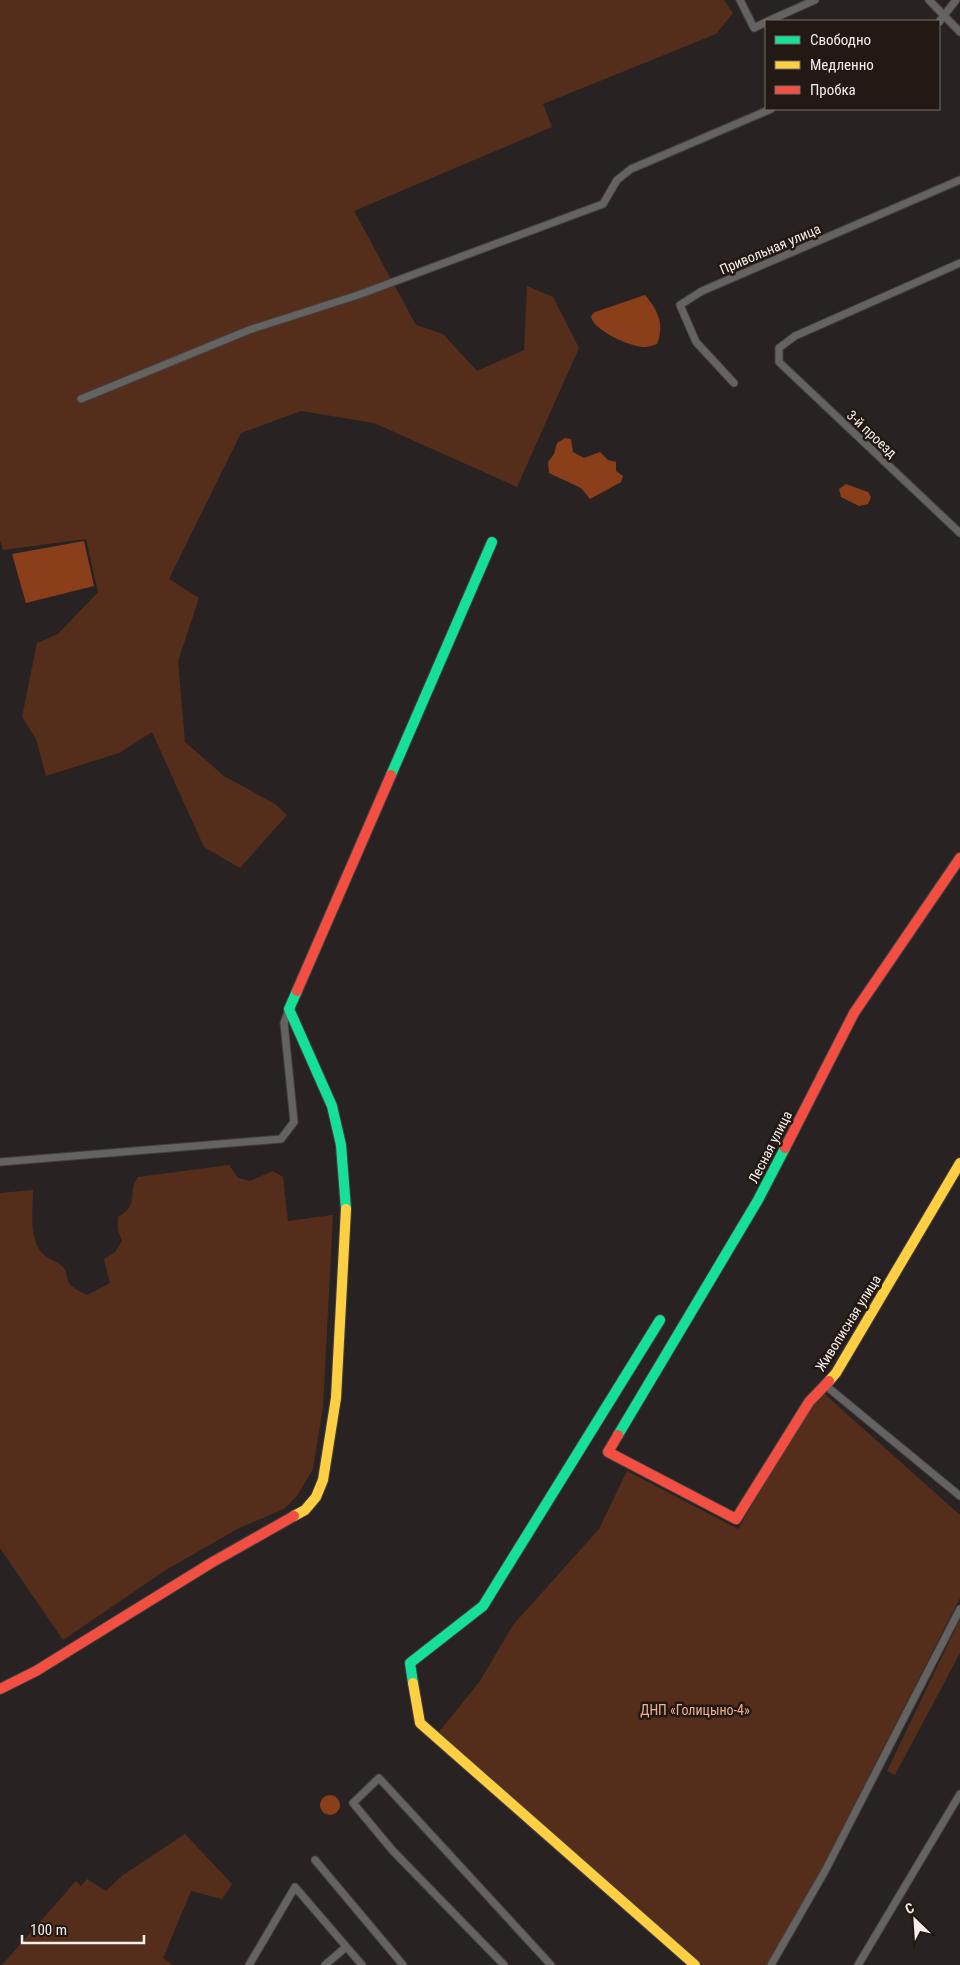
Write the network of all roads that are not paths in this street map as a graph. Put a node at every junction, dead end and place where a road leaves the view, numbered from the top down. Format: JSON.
{"nodes":[{"id":1,"x":740,"y":0,"type":"edge"},
{"id":2,"x":815,"y":0,"type":"edge"},
{"id":3,"x":928,"y":0,"type":"edge"},
{"id":4,"x":956,"y":0,"type":"edge"},
{"id":5,"x":944,"y":16,"type":"junction"},
{"id":6,"x":771,"y":20,"type":"edge"},
{"id":7,"x":940,"y":21,"type":"edge"},
{"id":8,"x":765,"y":23,"type":"edge"},
{"id":9,"x":960,"y":32,"type":"edge"},
{"id":10,"x":769,"y":110,"type":"edge"},
{"id":11,"x":960,"y":180,"type":"edge"},
{"id":12,"x":960,"y":263,"type":"edge"},
{"id":13,"x":734,"y":383,"type":"dead end"},
{"id":14,"x":81,"y":399,"type":"dead end"},
{"id":15,"x":960,"y":533,"type":"edge"},
{"id":16,"x":492,"y":542,"type":"dead end"},
{"id":17,"x":960,"y":858,"type":"edge"},
{"id":18,"x":289,"y":1009,"type":"junction"},
{"id":19,"x":0,"y":1162,"type":"edge"},
{"id":20,"x":960,"y":1163,"type":"edge"},
{"id":21,"x":660,"y":1320,"type":"dead end"},
{"id":22,"x":825,"y":1385,"type":"junction"},
{"id":23,"x":960,"y":1496,"type":"edge"},
{"id":24,"x":736,"y":1519,"type":"joint"},
{"id":25,"x":960,"y":1609,"type":"edge"},
{"id":26,"x":0,"y":1689,"type":"edge"},
{"id":27,"x":960,"y":1794,"type":"edge"},
{"id":28,"x":315,"y":1860,"type":"dead end"},
{"id":29,"x":346,"y":1947,"type":"junction"},
{"id":30,"x":249,"y":1965,"type":"edge"},
{"id":31,"x":325,"y":1965,"type":"edge"},
{"id":32,"x":362,"y":1965,"type":"edge"},
{"id":33,"x":403,"y":1965,"type":"edge"},
{"id":34,"x":504,"y":1965,"type":"edge"},
{"id":35,"x":551,"y":1965,"type":"edge"},
{"id":36,"x":695,"y":1965,"type":"edge"},
{"id":37,"x":771,"y":1965,"type":"edge"},
{"id":38,"x":858,"y":1965,"type":"edge"}],
"edges":[{"from":1,"to":8,"type":"street"},
{"from":2,"to":6,"type":"street"},
{"from":3,"to":5,"type":"street"},
{"from":4,"to":5,"type":"street"},
{"from":5,"to":7,"type":"street"},
{"from":5,"to":9,"type":"street"},
{"from":10,"to":14,"type":"street"},
{"from":11,"to":13,"type":"street","name":"Привольная улица"},
{"from":12,"to":15,"type":"street","name":"3-й проезд"},
{"from":16,"to":18,"type":"street"},
{"from":17,"to":24,"type":"street","name":"Лесная улица"},
{"from":18,"to":19,"type":"street"},
{"from":18,"to":26,"type":"street"},
{"from":20,"to":22,"type":"street","name":"Живописная улица"},
{"from":21,"to":36,"type":"street"},
{"from":22,"to":23,"type":"street"},
{"from":22,"to":24,"type":"street","name":"Живописная улица"},
{"from":25,"to":37,"type":"street"},
{"from":27,"to":38,"type":"street"},
{"from":28,"to":33,"type":"street"},
{"from":29,"to":30,"type":"street"},
{"from":29,"to":31,"type":"street"},
{"from":29,"to":32,"type":"street"},
{"from":34,"to":35,"type":"street"}]}
